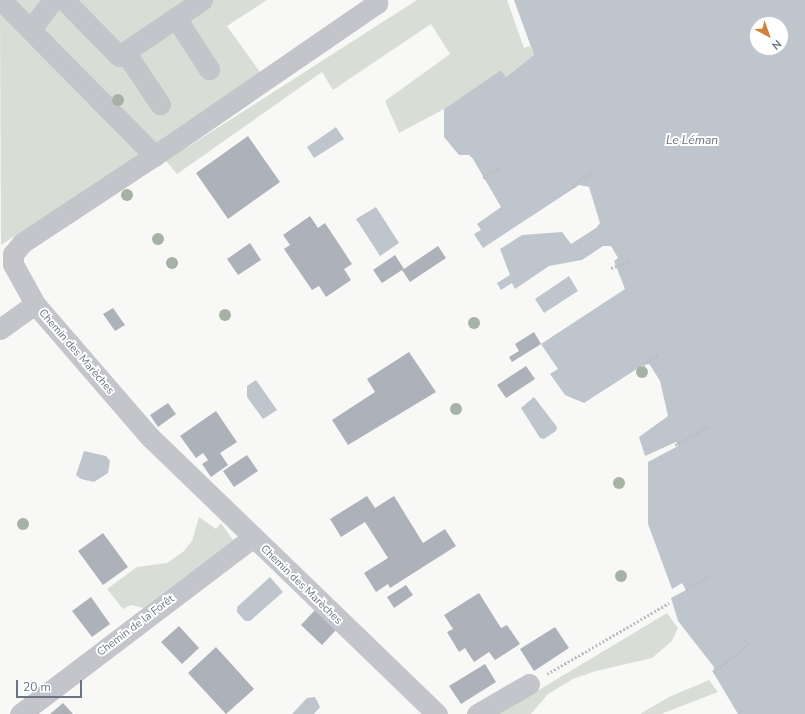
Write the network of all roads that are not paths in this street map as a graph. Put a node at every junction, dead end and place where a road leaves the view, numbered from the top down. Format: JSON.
{"nodes":[{"id":1,"x":1,"y":0,"type":"edge"},
{"id":2,"x":53,"y":0,"type":"edge"},
{"id":3,"x":64,"y":0,"type":"edge"},
{"id":4,"x":202,"y":0,"type":"edge"},
{"id":5,"x":375,"y":0,"type":"edge"},
{"id":6,"x":176,"y":18,"type":"junction"},
{"id":7,"x":31,"y":29,"type":"junction"},
{"id":8,"x":125,"y":52,"type":"junction"},
{"id":9,"x":209,"y":69,"type":"dead end"},
{"id":10,"x":160,"y":104,"type":"dead end"},
{"id":11,"x":155,"y":156,"type":"junction"},
{"id":12,"x":35,"y":304,"type":"junction"},
{"id":13,"x":0,"y":329,"type":"edge"},
{"id":14,"x":252,"y":538,"type":"junction"},
{"id":15,"x":529,"y":684,"type":"road end"},
{"id":16,"x":20,"y":714,"type":"edge"},
{"id":17,"x":436,"y":714,"type":"edge"},
{"id":18,"x":477,"y":714,"type":"edge"}],
"edges":[{"from":1,"to":7,"type":"street"},
{"from":2,"to":7,"type":"street"},
{"from":3,"to":8,"type":"street"},
{"from":4,"to":6,"type":"street"},
{"from":5,"to":11,"type":"street","name":"Chemin des Marèches"},
{"from":6,"to":8,"type":"street"},
{"from":6,"to":9,"type":"street"},
{"from":7,"to":11,"type":"street"},
{"from":8,"to":10,"type":"street"},
{"from":11,"to":12,"type":"street","name":"Chemin des Marèches"},
{"from":12,"to":13,"type":"street"},
{"from":12,"to":14,"type":"street","name":"Chemin des Marèches"},
{"from":14,"to":16,"type":"street","name":"Chemin de la Forêt"},
{"from":14,"to":17,"type":"street","name":"Chemin des Marèches"},
{"from":15,"to":18,"type":"street"}]}
